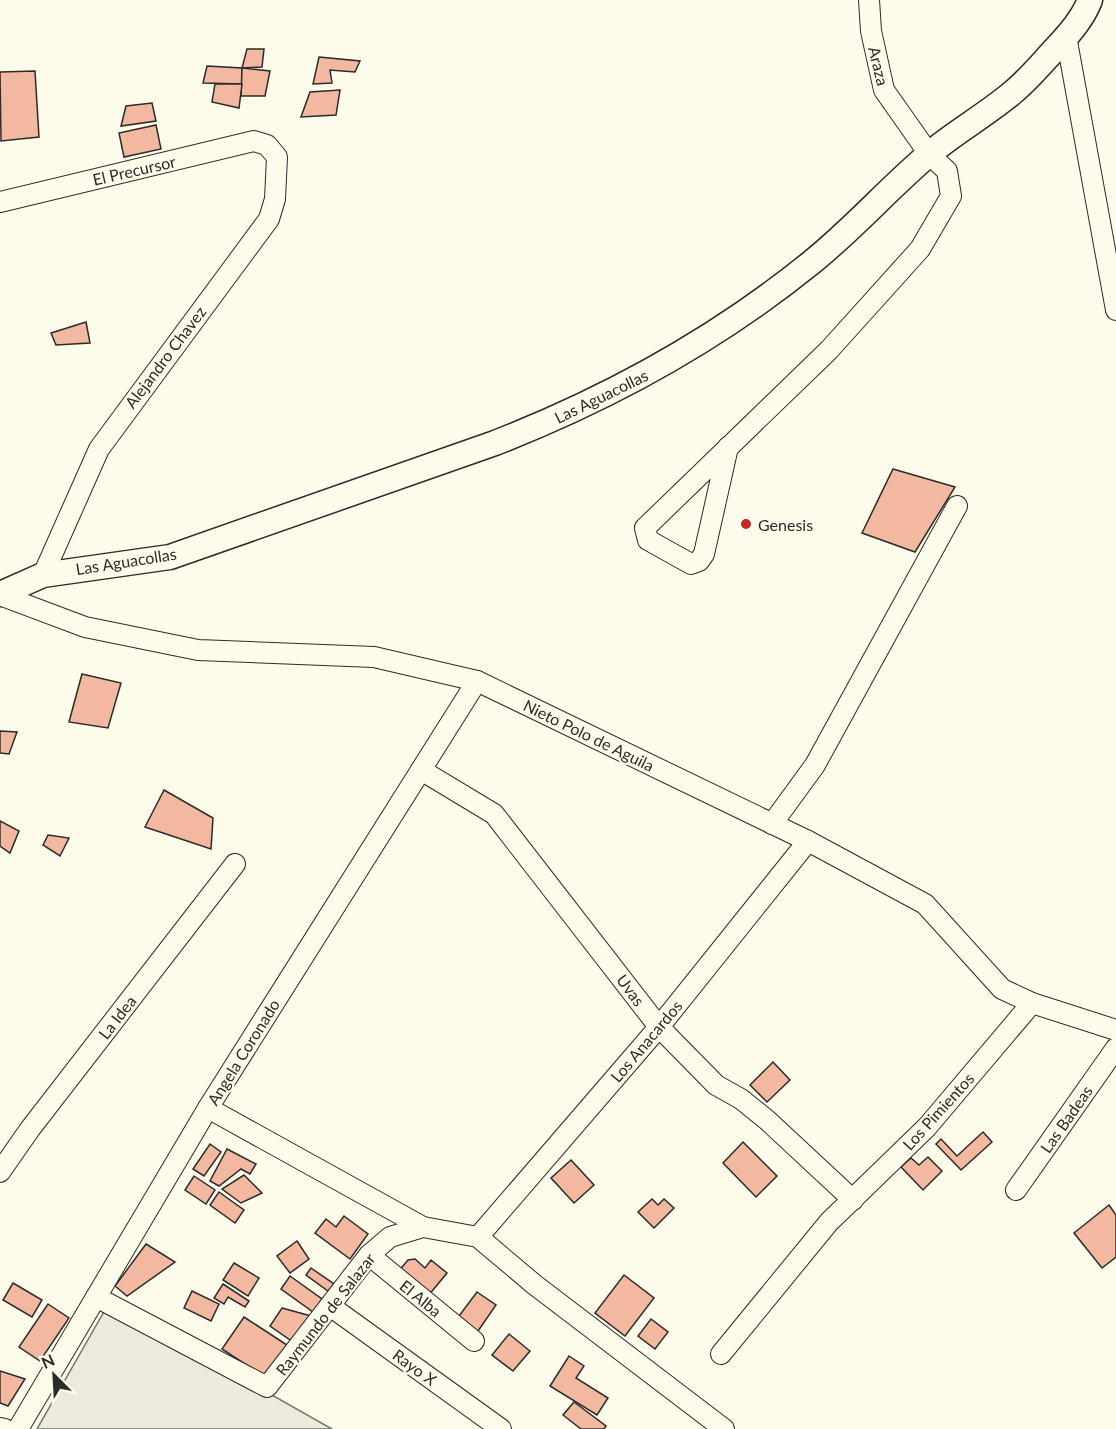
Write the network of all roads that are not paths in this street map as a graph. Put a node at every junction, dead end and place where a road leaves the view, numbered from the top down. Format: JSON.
{"nodes":[{"id":1,"x":869,"y":0,"type":"edge"},
{"id":2,"x":1090,"y":0,"type":"edge"},
{"id":3,"x":1066,"y":36,"type":"junction"},
{"id":4,"x":267,"y":145,"type":"joint"},
{"id":5,"x":929,"y":154,"type":"junction"},
{"id":6,"x":0,"y":202,"type":"edge"},
{"id":7,"x":1116,"y":310,"type":"edge"},
{"id":8,"x":728,"y":447,"type":"junction"},
{"id":9,"x":957,"y":506,"type":"dead end"},
{"id":10,"x":43,"y":575,"type":"junction"},
{"id":11,"x":0,"y":595,"type":"edge"},
{"id":12,"x":477,"y":681,"type":"junction"},
{"id":13,"x":421,"y":770,"type":"junction"},
{"id":14,"x":772,"y":824,"type":"junction"},
{"id":15,"x":808,"y":841,"type":"junction"},
{"id":16,"x":235,"y":864,"type":"dead end"},
{"id":17,"x":1032,"y":1003,"type":"junction"},
{"id":18,"x":659,"y":1027,"type":"junction"},
{"id":19,"x":1116,"y":1030,"type":"edge"},
{"id":20,"x":1116,"y":1048,"type":"edge"},
{"id":21,"x":208,"y":1108,"type":"junction"},
{"id":22,"x":0,"y":1172,"type":"edge"},
{"id":23,"x":1016,"y":1190,"type":"dead end"},
{"id":24,"x":847,"y":1207,"type":"junction"},
{"id":25,"x":423,"y":1227,"type":"junction"},
{"id":26,"x":478,"y":1237,"type":"junction"},
{"id":27,"x":369,"y":1255,"type":"junction"},
{"id":28,"x":96,"y":1297,"type":"junction"},
{"id":29,"x":330,"y":1306,"type":"junction"},
{"id":30,"x":474,"y":1341,"type":"dead end"},
{"id":31,"x":721,"y":1354,"type":"dead end"},
{"id":32,"x":0,"y":1428,"type":"edge"},
{"id":33,"x":4,"y":1429,"type":"edge"},
{"id":34,"x":18,"y":1429,"type":"edge"},
{"id":35,"x":501,"y":1429,"type":"edge"},
{"id":36,"x":724,"y":1429,"type":"edge"}],
"edges":[{"from":1,"to":5,"type":"street","name":"Araza"},
{"from":2,"to":3,"type":"street","name":"Las Aguacollas"},
{"from":3,"to":5,"type":"street","name":"Las Aguacollas"},
{"from":3,"to":7,"type":"street"},
{"from":4,"to":6,"type":"street","name":"El Precursor"},
{"from":4,"to":10,"type":"street","name":"Alejandro Chavez"},
{"from":5,"to":8,"type":"street","name":"Araza"},
{"from":5,"to":10,"type":"street","name":"Las Aguacollas"},
{"from":8,"to":8,"type":"street","name":"Araza"},
{"from":9,"to":14,"type":"street"},
{"from":10,"to":11,"type":"street","name":"Las Aguacollas"},
{"from":11,"to":12,"type":"street","name":"Nieto Polo de Aguila"},
{"from":12,"to":13,"type":"street","name":"Angela Coronado"},
{"from":12,"to":14,"type":"street","name":"Nieto Polo de Aguila"},
{"from":13,"to":18,"type":"street","name":"Uvas"},
{"from":13,"to":21,"type":"street","name":"Angela Coronado"},
{"from":14,"to":15,"type":"street","name":"Nieto Polo de Aguila"},
{"from":15,"to":17,"type":"street","name":"Nieto Polo de Aguila"},
{"from":15,"to":18,"type":"street","name":"Los Anacardos"},
{"from":16,"to":22,"type":"street","name":"La Idea"},
{"from":17,"to":19,"type":"street","name":"Nieto Polo de Aguila"},
{"from":17,"to":24,"type":"street","name":"Los Pimientos"},
{"from":18,"to":24,"type":"street","name":"Uvas"},
{"from":18,"to":26,"type":"street","name":"Los Anacardos"},
{"from":20,"to":23,"type":"street","name":"Las Badeas"},
{"from":21,"to":25,"type":"street"},
{"from":21,"to":28,"type":"street","name":"Angela Coronado"},
{"from":24,"to":31,"type":"street","name":"Los Pimientos"},
{"from":25,"to":26,"type":"street","name":"Raymundo de Salazar"},
{"from":25,"to":27,"type":"street","name":"Raymundo de Salazar"},
{"from":26,"to":36,"type":"street","name":"Raymundo de Salazar"},
{"from":27,"to":29,"type":"street","name":"Raymundo de Salazar"},
{"from":27,"to":30,"type":"street","name":"El Alba"},
{"from":28,"to":29,"type":"street","name":"Raymundo de Salazar"},
{"from":28,"to":34,"type":"street","name":"Angela Coronado"},
{"from":29,"to":35,"type":"street","name":"Rayo X"},
{"from":32,"to":33,"type":"street"}]}
